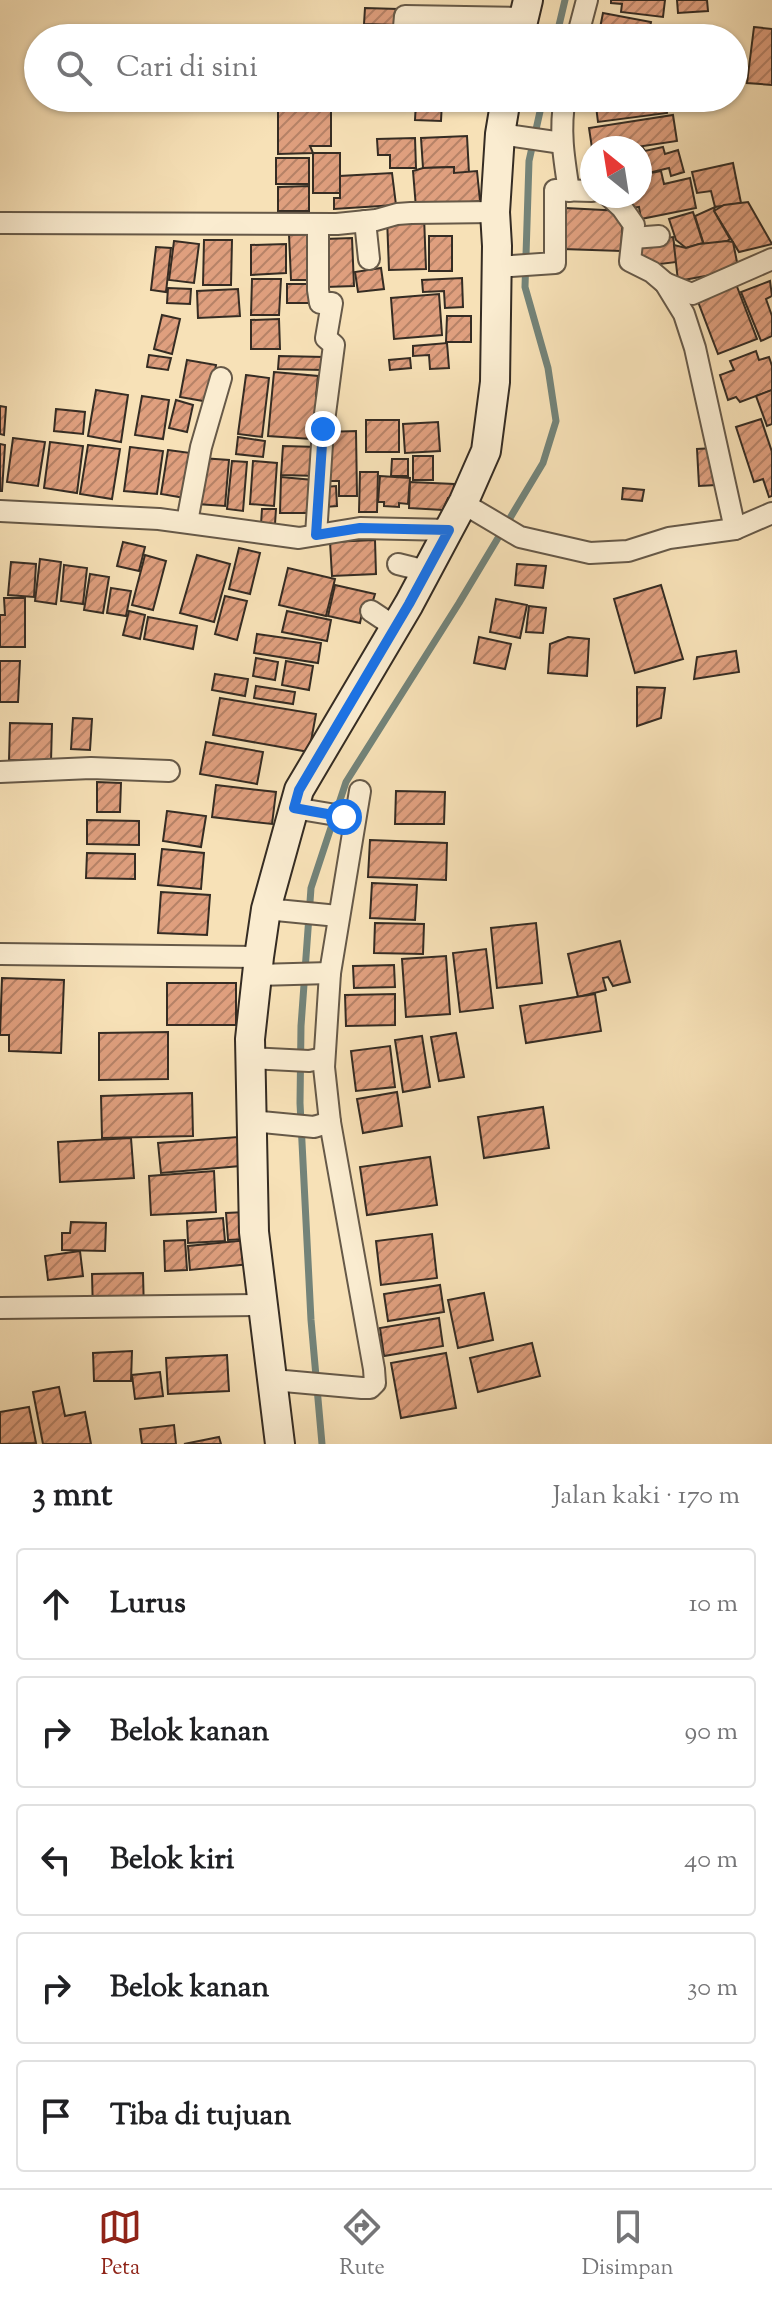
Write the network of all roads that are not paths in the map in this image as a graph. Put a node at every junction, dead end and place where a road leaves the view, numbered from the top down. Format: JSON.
{"nodes":[{"id":1,"x":587,"y":0,"type":"edge"},
{"id":2,"x":523,"y":19,"type":"edge"},
{"id":3,"x":404,"y":24,"type":"edge"},
{"id":4,"x":581,"y":24,"type":"edge"},
{"id":5,"x":506,"y":112,"type":"edge"},
{"id":6,"x":562,"y":112,"type":"edge"},
{"id":7,"x":506,"y":134,"type":"junction"},
{"id":8,"x":556,"y":142,"type":"junction"},
{"id":9,"x":569,"y":191,"type":"junction"},
{"id":10,"x":580,"y":191,"type":"edge"},
{"id":11,"x":622,"y":208,"type":"edge"},
{"id":12,"x":495,"y":212,"type":"junction"},
{"id":13,"x":365,"y":221,"type":"junction"},
{"id":14,"x":0,"y":223,"type":"edge"},
{"id":15,"x":318,"y":224,"type":"junction"},
{"id":16,"x":659,"y":236,"type":"dead end"},
{"id":17,"x":633,"y":238,"type":"junction"},
{"id":18,"x":369,"y":259,"type":"dead end"},
{"id":19,"x":503,"y":266,"type":"junction"},
{"id":20,"x":768,"y":268,"type":"edge"},
{"id":21,"x":665,"y":283,"type":"junction"},
{"id":22,"x":221,"y":378,"type":"dead end"},
{"id":23,"x":467,"y":504,"type":"junction"},
{"id":24,"x":0,"y":511,"type":"edge"},
{"id":25,"x":772,"y":513,"type":"edge"},
{"id":26,"x":187,"y":522,"type":"junction"},
{"id":27,"x":735,"y":529,"type":"junction"},
{"id":28,"x":449,"y":530,"type":"junction"},
{"id":29,"x":316,"y":535,"type":"junction"},
{"id":30,"x":398,"y":564,"type":"dead end"},
{"id":31,"x":426,"y":571,"type":"junction"},
{"id":32,"x":371,"y":611,"type":"dead end"},
{"id":33,"x":395,"y":627,"type":"junction"},
{"id":34,"x":169,"y":771,"type":"dead end"},
{"id":35,"x":0,"y":772,"type":"edge"},
{"id":36,"x":360,"y":791,"type":"dead end"},
{"id":37,"x":302,"y":809,"type":"junction"},
{"id":38,"x":349,"y":818,"type":"junction"},
{"id":39,"x":274,"y":910,"type":"junction"},
{"id":40,"x":329,"y":915,"type":"junction"},
{"id":41,"x":0,"y":954,"type":"edge"},
{"id":42,"x":264,"y":969,"type":"junction"},
{"id":43,"x":325,"y":972,"type":"junction"},
{"id":44,"x":261,"y":1058,"type":"junction"},
{"id":45,"x":316,"y":1059,"type":"junction"},
{"id":46,"x":259,"y":1121,"type":"junction"},
{"id":47,"x":322,"y":1124,"type":"junction"},
{"id":48,"x":263,"y":1305,"type":"junction"},
{"id":49,"x":1,"y":1306,"type":"edge"},
{"id":50,"x":285,"y":1382,"type":"junction"},
{"id":51,"x":280,"y":1444,"type":"edge"}],
"edges":[{"from":1,"to":4,"type":"street"},
{"from":2,"to":3,"type":"street"},
{"from":5,"to":7,"type":"main road"},
{"from":6,"to":8,"type":"street"},
{"from":7,"to":8,"type":"street"},
{"from":7,"to":12,"type":"main road"},
{"from":8,"to":9,"type":"street"},
{"from":9,"to":10,"type":"street"},
{"from":9,"to":19,"type":"street"},
{"from":11,"to":17,"type":"street"},
{"from":12,"to":13,"type":"street"},
{"from":12,"to":19,"type":"main road"},
{"from":13,"to":15,"type":"street"},
{"from":13,"to":18,"type":"street"},
{"from":14,"to":15,"type":"street"},
{"from":15,"to":29,"type":"street"},
{"from":16,"to":17,"type":"street"},
{"from":17,"to":21,"type":"street"},
{"from":19,"to":23,"type":"main road"},
{"from":20,"to":21,"type":"street"},
{"from":21,"to":27,"type":"street"},
{"from":22,"to":26,"type":"street"},
{"from":23,"to":27,"type":"street"},
{"from":23,"to":28,"type":"main road"},
{"from":24,"to":26,"type":"street"},
{"from":25,"to":27,"type":"street"},
{"from":26,"to":29,"type":"street"},
{"from":28,"to":29,"type":"street"},
{"from":28,"to":31,"type":"main road"},
{"from":30,"to":31,"type":"street"},
{"from":31,"to":33,"type":"main road"},
{"from":32,"to":33,"type":"street"},
{"from":33,"to":37,"type":"main road"},
{"from":34,"to":35,"type":"street"},
{"from":36,"to":38,"type":"street"},
{"from":37,"to":38,"type":"street"},
{"from":37,"to":39,"type":"main road"},
{"from":38,"to":40,"type":"street"},
{"from":39,"to":40,"type":"street"},
{"from":39,"to":42,"type":"main road"},
{"from":40,"to":43,"type":"street"},
{"from":41,"to":42,"type":"street"},
{"from":42,"to":43,"type":"street"},
{"from":42,"to":44,"type":"main road"},
{"from":43,"to":45,"type":"street"},
{"from":44,"to":45,"type":"street"},
{"from":44,"to":46,"type":"main road"},
{"from":45,"to":47,"type":"street"},
{"from":46,"to":47,"type":"street"},
{"from":46,"to":48,"type":"main road"},
{"from":47,"to":50,"type":"street"},
{"from":48,"to":49,"type":"street"},
{"from":48,"to":50,"type":"main road"},
{"from":50,"to":51,"type":"main road"}]}
